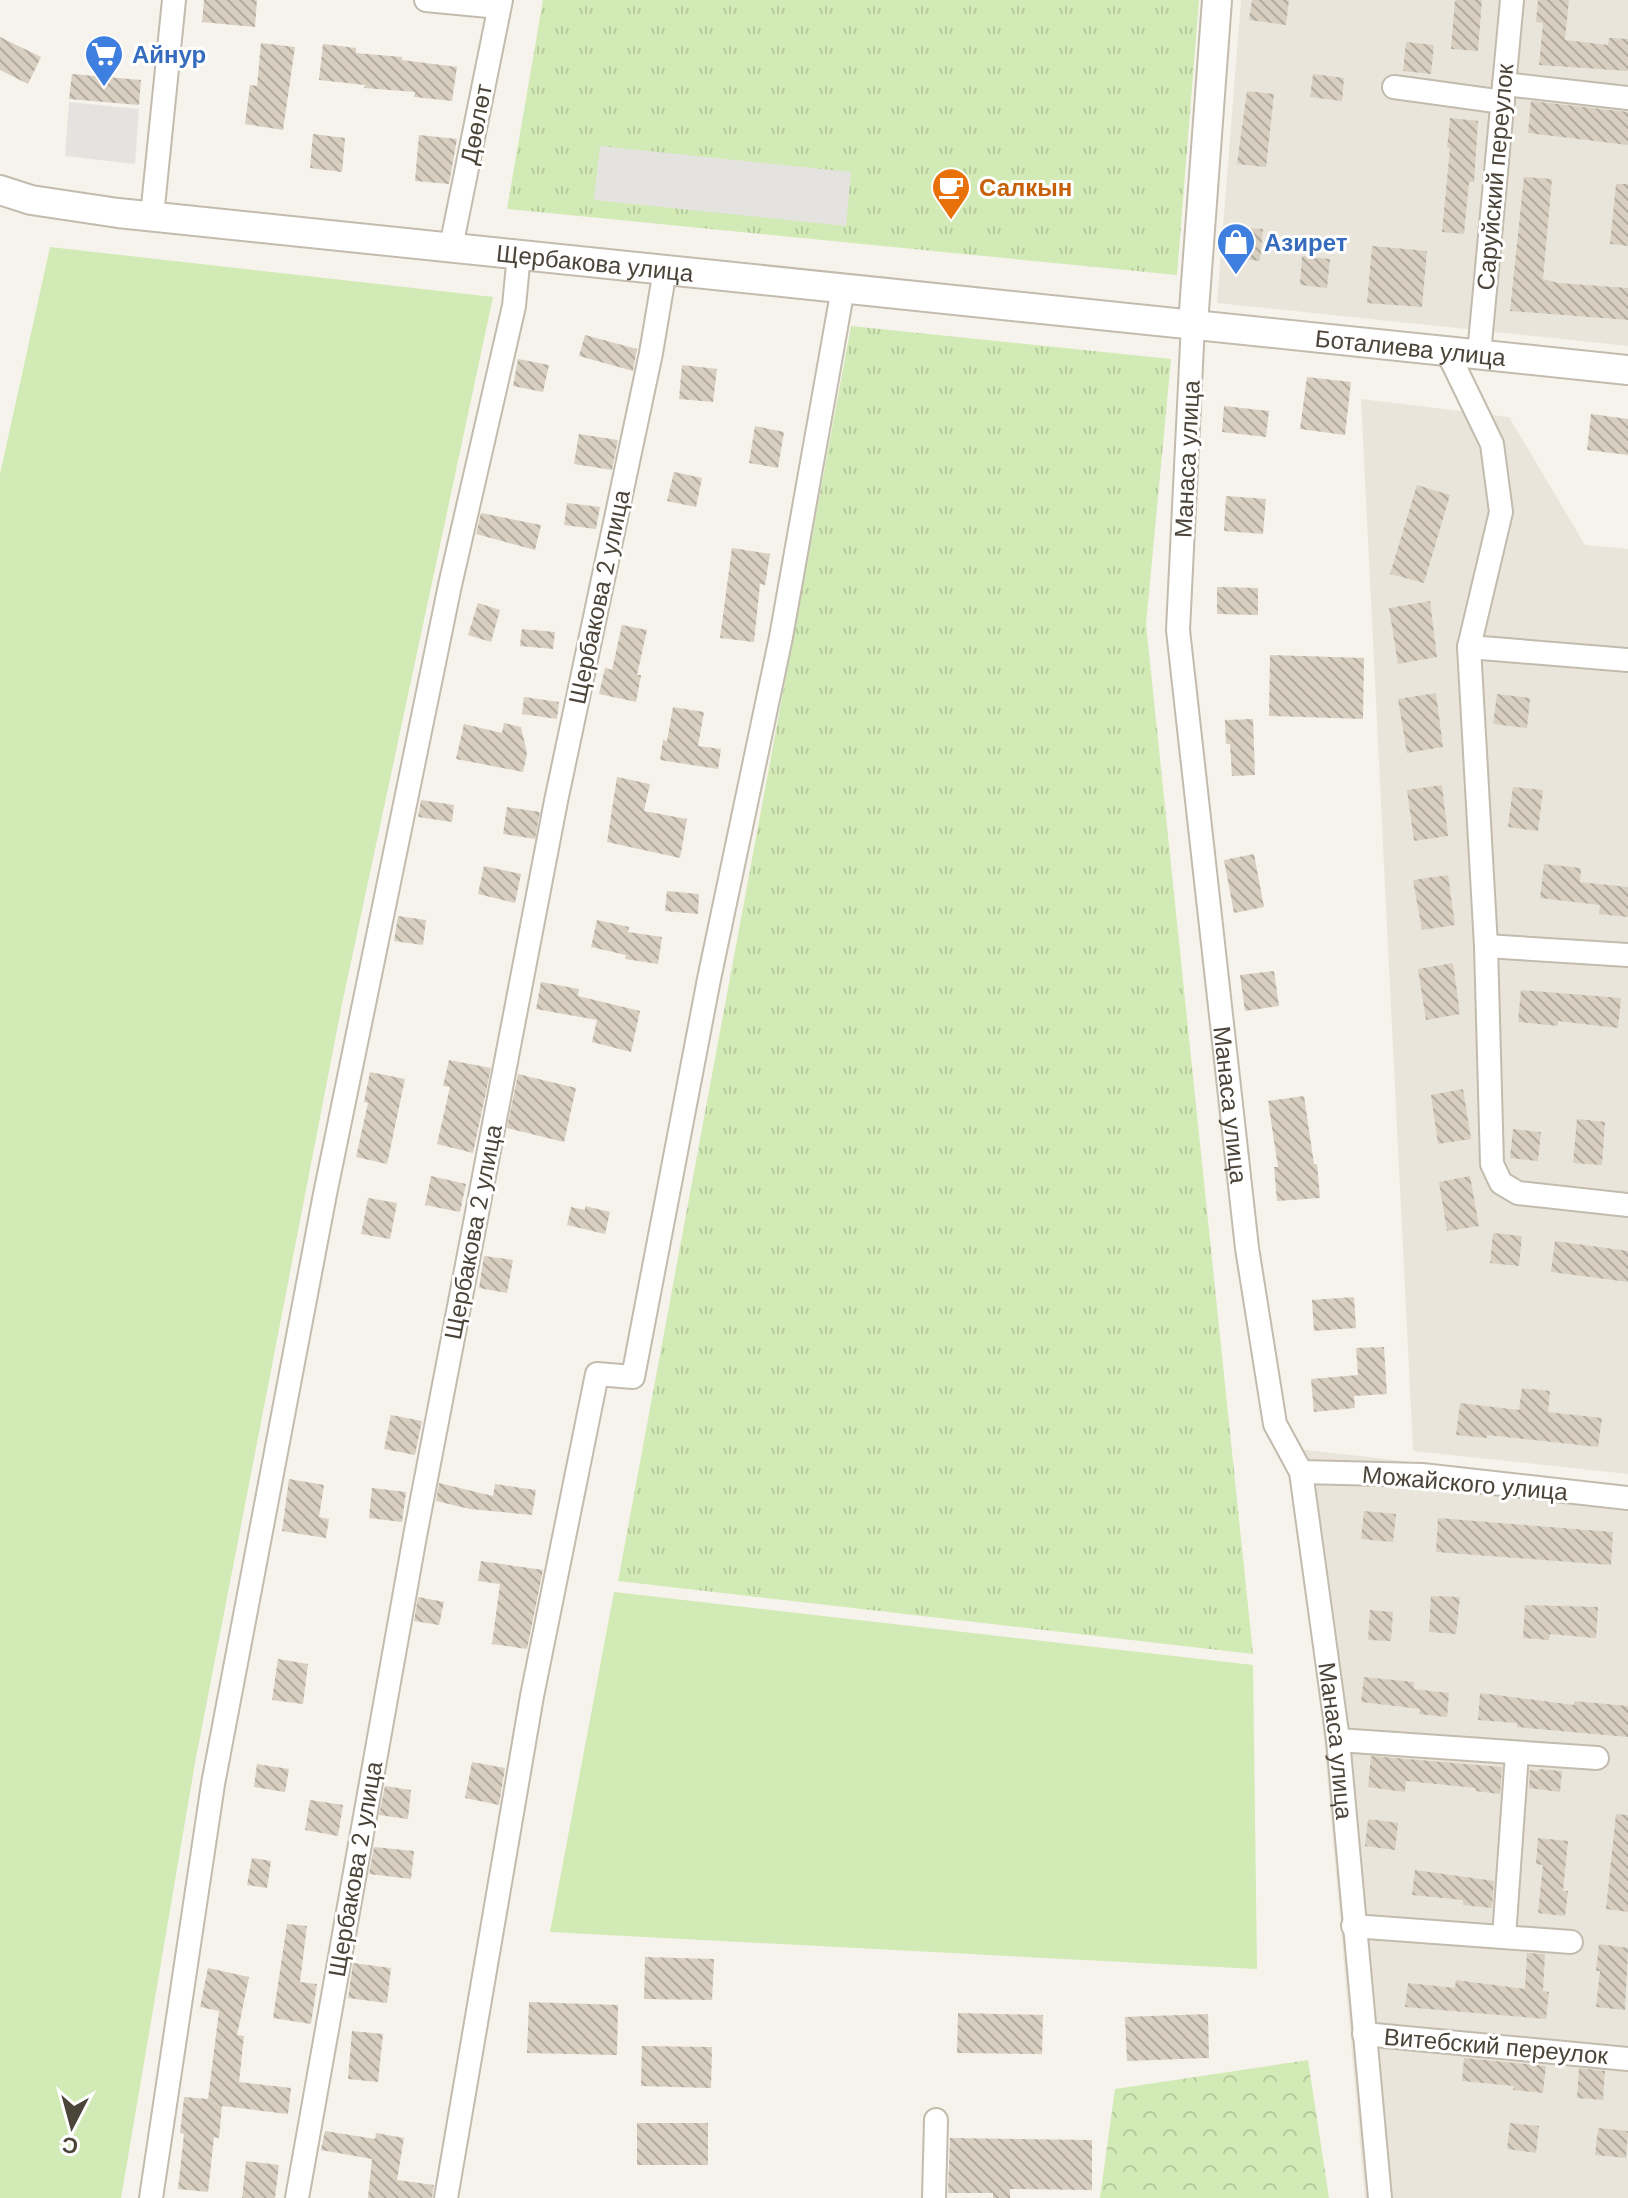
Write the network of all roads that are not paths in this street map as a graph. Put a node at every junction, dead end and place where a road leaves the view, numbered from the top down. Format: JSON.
{"nodes":[{"id":1,"x":174,"y":0,"type":"edge"},
{"id":2,"x":426,"y":0,"type":"edge"},
{"id":3,"x":1217,"y":0,"type":"edge"},
{"id":4,"x":1512,"y":0,"type":"edge"},
{"id":5,"x":500,"y":4,"type":"edge"},
{"id":6,"x":1394,"y":87,"type":"dead end"},
{"id":7,"x":1503,"y":93,"type":"junction"},
{"id":8,"x":1628,"y":98,"type":"edge"},
{"id":9,"x":0,"y":190,"type":"edge"},
{"id":10,"x":152,"y":216,"type":"junction"},
{"id":11,"x":451,"y":247,"type":"junction"},
{"id":12,"x":519,"y":254,"type":"junction"},
{"id":13,"x":665,"y":270,"type":"junction"},
{"id":14,"x":843,"y":288,"type":"junction"},
{"id":15,"x":1193,"y":324,"type":"junction"},
{"id":16,"x":1447,"y":351,"type":"junction"},
{"id":17,"x":1479,"y":354,"type":"junction"},
{"id":18,"x":1628,"y":370,"type":"edge"},
{"id":19,"x":1469,"y":647,"type":"junction"},
{"id":20,"x":1628,"y":660,"type":"edge"},
{"id":21,"x":1486,"y":946,"type":"junction"},
{"id":22,"x":1628,"y":955,"type":"edge"},
{"id":23,"x":1628,"y":1205,"type":"edge"},
{"id":24,"x":1301,"y":1472,"type":"junction"},
{"id":25,"x":1628,"y":1498,"type":"edge"},
{"id":26,"x":1338,"y":1740,"type":"junction"},
{"id":27,"x":1517,"y":1753,"type":"junction"},
{"id":28,"x":1597,"y":1758,"type":"dead end"},
{"id":29,"x":1353,"y":1926,"type":"junction"},
{"id":30,"x":1504,"y":1937,"type":"junction"},
{"id":31,"x":1571,"y":1942,"type":"dead end"},
{"id":32,"x":1364,"y":2034,"type":"junction"},
{"id":33,"x":1628,"y":2059,"type":"edge"},
{"id":34,"x":936,"y":2120,"type":"dead end"},
{"id":35,"x":151,"y":2198,"type":"edge"},
{"id":36,"x":297,"y":2198,"type":"edge"},
{"id":37,"x":446,"y":2198,"type":"edge"},
{"id":38,"x":934,"y":2198,"type":"edge"},
{"id":39,"x":1380,"y":2198,"type":"edge"}],
"edges":[{"from":1,"to":10,"type":"street"},
{"from":2,"to":5,"type":"street"},
{"from":3,"to":15,"type":"street","name":"Манаса улица"},
{"from":4,"to":7,"type":"street","name":"Саруйский переулок"},
{"from":5,"to":11,"type":"street","name":"Дөөлөт"},
{"from":6,"to":7,"type":"street"},
{"from":7,"to":8,"type":"street"},
{"from":7,"to":17,"type":"street","name":"Саруйский переулок"},
{"from":9,"to":10,"type":"street","name":"Щербакова улица"},
{"from":10,"to":11,"type":"street","name":"Щербакова улица"},
{"from":11,"to":12,"type":"street","name":"Щербакова улица"},
{"from":12,"to":13,"type":"street","name":"Щербакова улица"},
{"from":12,"to":35,"type":"street"},
{"from":13,"to":14,"type":"street","name":"Щербакова улица"},
{"from":13,"to":36,"type":"street","name":"Щербакова 2 улица"},
{"from":14,"to":15,"type":"street","name":"Щербакова улица"},
{"from":14,"to":37,"type":"street"},
{"from":15,"to":16,"type":"street","name":"Боталиева улица"},
{"from":15,"to":24,"type":"street","name":"Манаса улица"},
{"from":16,"to":17,"type":"street","name":"Боталиева улица"},
{"from":16,"to":19,"type":"street"},
{"from":17,"to":18,"type":"street","name":"Боталиева улица"},
{"from":19,"to":20,"type":"street"},
{"from":19,"to":21,"type":"street"},
{"from":21,"to":22,"type":"street"},
{"from":21,"to":23,"type":"street"},
{"from":24,"to":25,"type":"street","name":"Можайского улица"},
{"from":24,"to":26,"type":"street","name":"Манаса улица"},
{"from":26,"to":27,"type":"street"},
{"from":26,"to":29,"type":"street","name":"Манаса улица"},
{"from":27,"to":28,"type":"street"},
{"from":27,"to":30,"type":"street"},
{"from":29,"to":30,"type":"street"},
{"from":29,"to":32,"type":"street","name":"Манаса улица"},
{"from":30,"to":31,"type":"street"},
{"from":32,"to":33,"type":"street","name":"Витебский переулок"},
{"from":32,"to":39,"type":"street","name":"Манаса улица"},
{"from":34,"to":38,"type":"street"}]}
